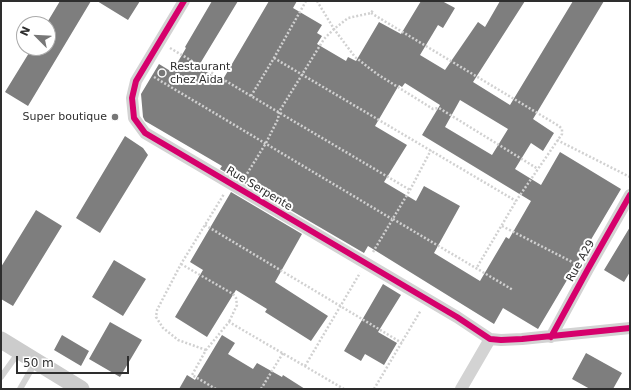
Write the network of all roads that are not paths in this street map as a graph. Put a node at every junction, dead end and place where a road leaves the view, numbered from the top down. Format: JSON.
{"nodes":[{"id":1,"x":184,"y":1,"type":"edge"},
{"id":2,"x":630,"y":195,"type":"edge"},
{"id":3,"x":630,"y":328,"type":"edge"},
{"id":4,"x":551,"y":337,"type":"junction"},
{"id":5,"x":490,"y":339,"type":"junction"},
{"id":6,"x":1,"y":340,"type":"edge"},
{"id":7,"x":19,"y":351,"type":"junction"},
{"id":8,"x":36,"y":362,"type":"junction"},
{"id":9,"x":1,"y":377,"type":"edge"},
{"id":10,"x":20,"y":389,"type":"edge"},
{"id":11,"x":81,"y":389,"type":"edge"},
{"id":12,"x":461,"y":389,"type":"edge"}],
"edges":[{"from":1,"to":5,"type":"street","name":"Rue Serpente"},
{"from":2,"to":4,"type":"street","name":"Rue A29"},
{"from":3,"to":4,"type":"street"},
{"from":4,"to":5,"type":"street"},
{"from":5,"to":12,"type":"street"},
{"from":6,"to":7,"type":"street"},
{"from":7,"to":8,"type":"street"},
{"from":7,"to":9,"type":"lane"},
{"from":8,"to":10,"type":"lane"},
{"from":8,"to":11,"type":"street"}]}
